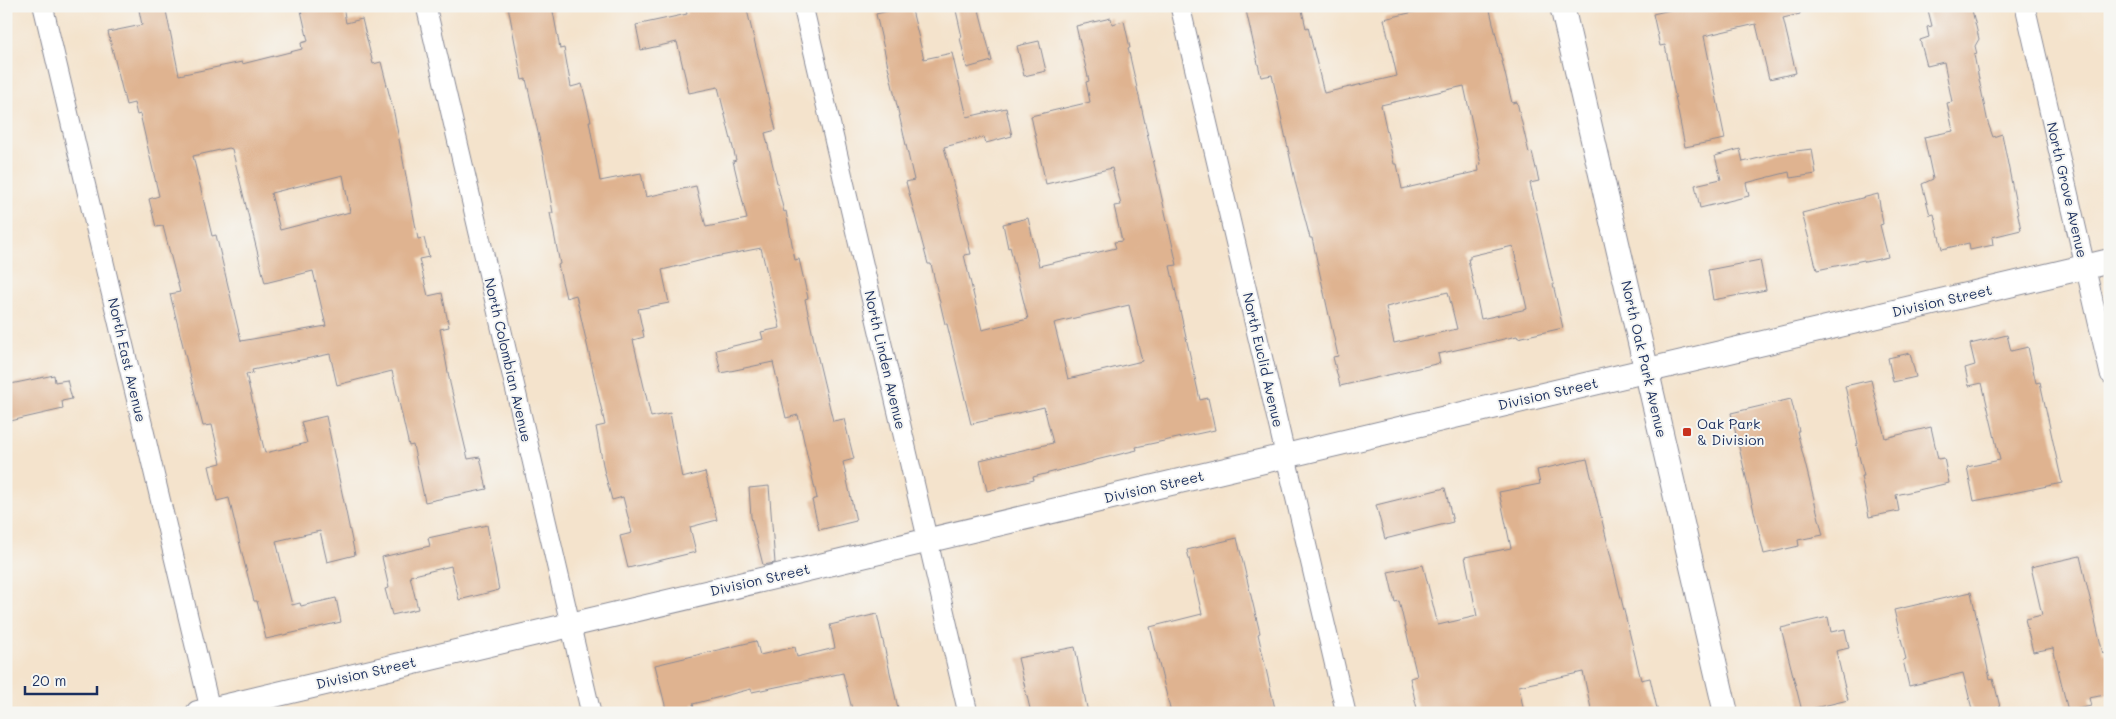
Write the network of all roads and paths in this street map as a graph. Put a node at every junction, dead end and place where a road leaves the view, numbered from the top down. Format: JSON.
{"nodes":[{"id":1,"x":43,"y":6,"type":"edge"},
{"id":2,"x":426,"y":6,"type":"edge"},
{"id":3,"x":802,"y":6,"type":"edge"},
{"id":4,"x":1180,"y":6,"type":"edge"},
{"id":5,"x":1562,"y":6,"type":"edge"},
{"id":6,"x":2025,"y":6,"type":"edge"},
{"id":7,"x":2110,"y":261,"type":"edge"},
{"id":8,"x":2084,"y":267,"type":"junction"},
{"id":9,"x":1647,"y":370,"type":"junction"},
{"id":10,"x":2110,"y":374,"type":"edge"},
{"id":11,"x":1285,"y":456,"type":"junction"},
{"id":12,"x":928,"y":540,"type":"junction"},
{"id":13,"x":570,"y":625,"type":"junction"},
{"id":14,"x":206,"y":712,"type":"edge"},
{"id":15,"x":591,"y":713,"type":"edge"},
{"id":16,"x":968,"y":713,"type":"edge"},
{"id":17,"x":1346,"y":713,"type":"edge"},
{"id":18,"x":1726,"y":713,"type":"edge"}],
"edges":[{"from":1,"to":14,"type":"street","name":"North East Avenue"},
{"from":2,"to":13,"type":"street","name":"North Colombian Avenue"},
{"from":3,"to":12,"type":"street","name":"North Linden Avenue"},
{"from":4,"to":11,"type":"street","name":"North Euclid Avenue"},
{"from":5,"to":9,"type":"street","name":"North Oak Park Avenue"},
{"from":6,"to":8,"type":"street","name":"North Grove Avenue"},
{"from":7,"to":8,"type":"street","name":"Division Street"},
{"from":8,"to":9,"type":"street","name":"Division Street"},
{"from":8,"to":10,"type":"street","name":"North Grove Avenue"},
{"from":9,"to":11,"type":"street","name":"Division Street"},
{"from":9,"to":18,"type":"street","name":"North Oak Park Avenue"},
{"from":11,"to":12,"type":"street","name":"Division Street"},
{"from":11,"to":17,"type":"street","name":"North Euclid Avenue"},
{"from":12,"to":13,"type":"street","name":"Division Street"},
{"from":12,"to":16,"type":"street","name":"North Linden Avenue"},
{"from":13,"to":14,"type":"street","name":"Division Street"},
{"from":13,"to":15,"type":"street","name":"North Colombian Avenue"}]}
